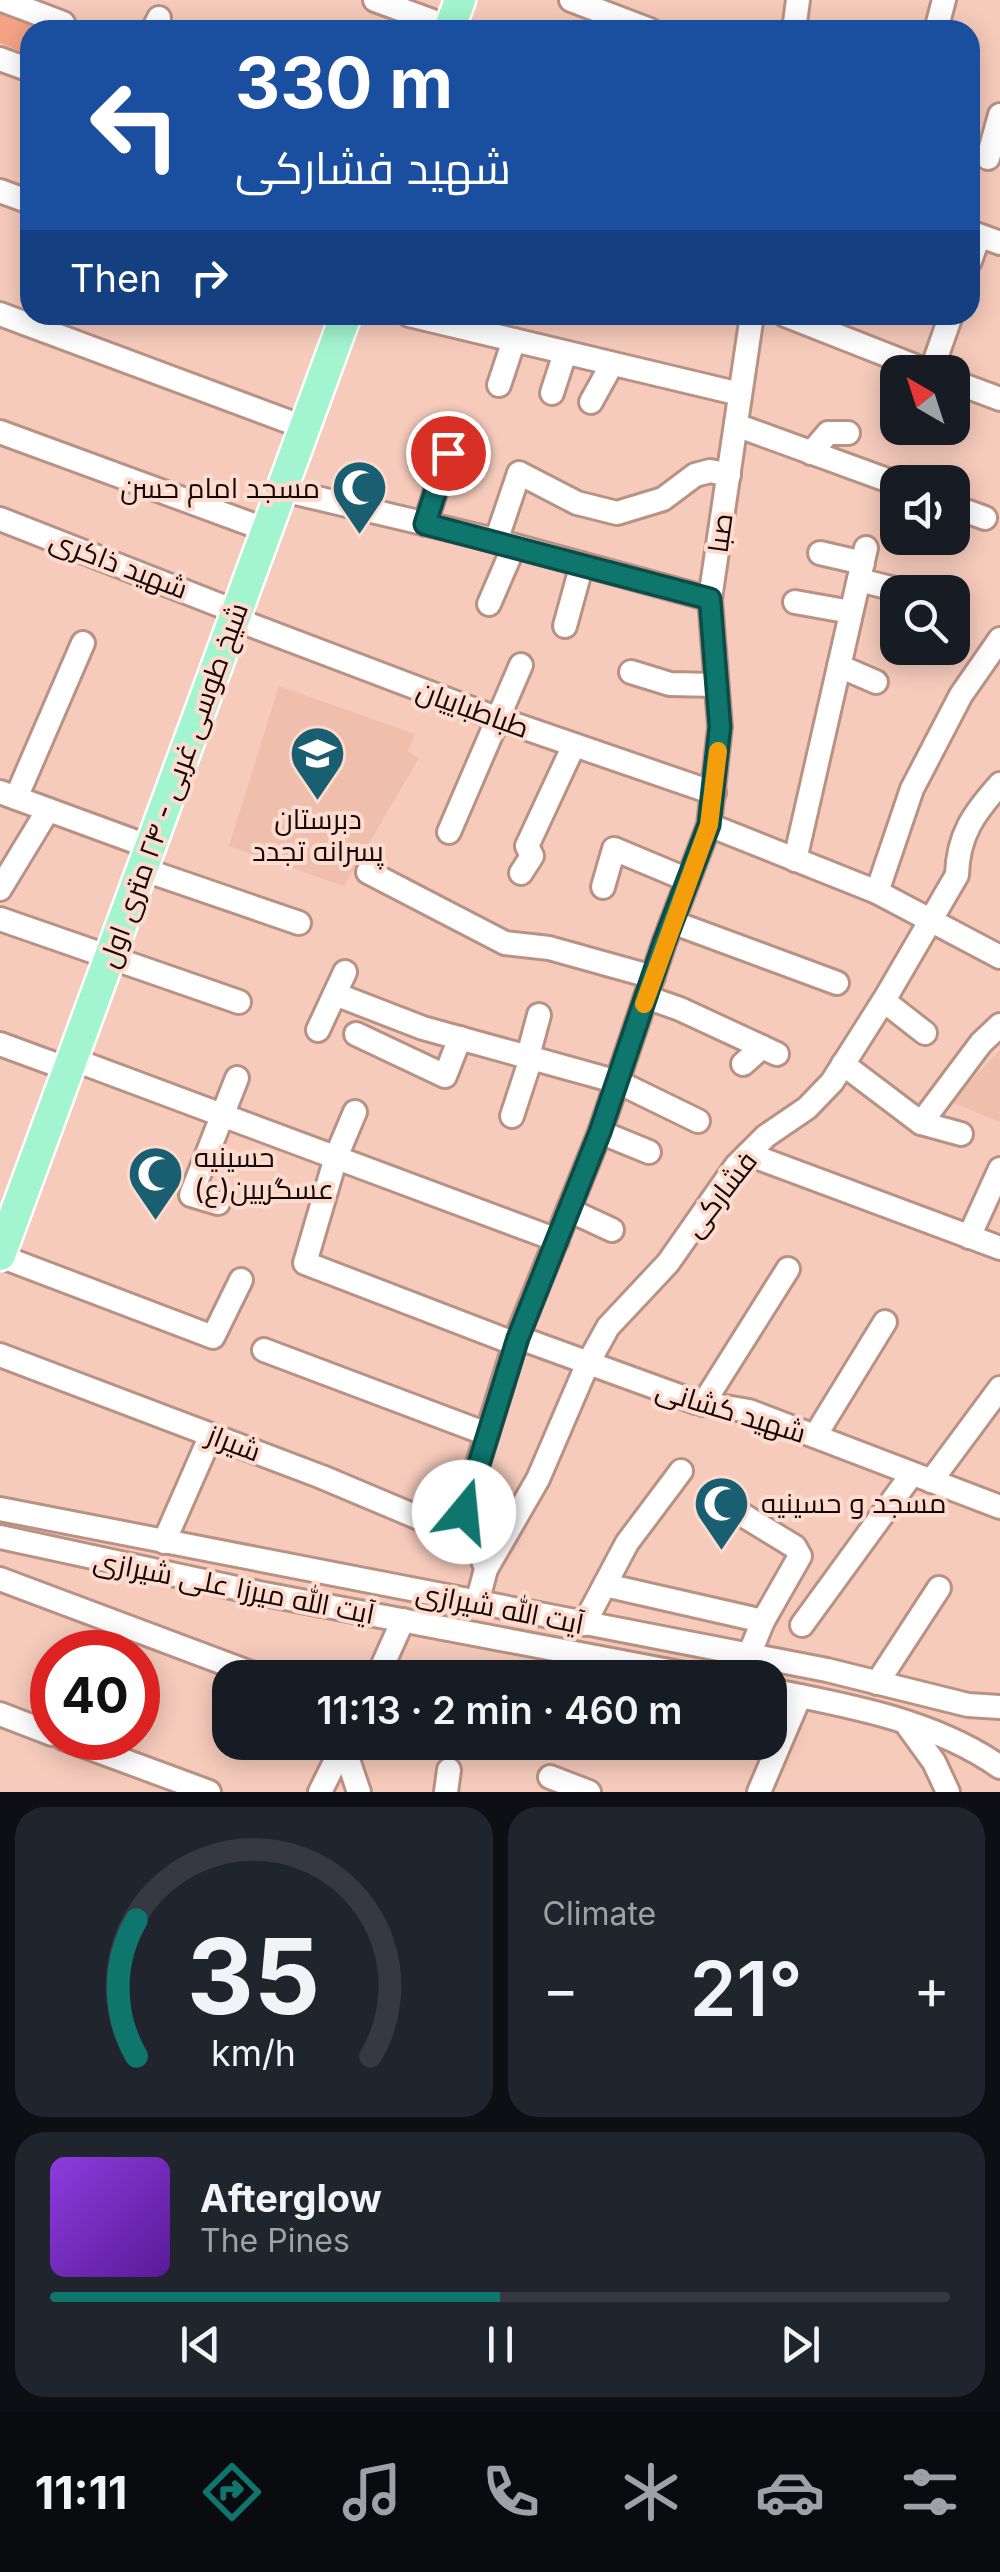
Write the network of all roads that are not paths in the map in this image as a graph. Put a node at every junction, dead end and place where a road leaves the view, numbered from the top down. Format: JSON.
{"nodes":[{"id":1,"x":375,"y":0,"type":"edge"},
{"id":2,"x":571,"y":0,"type":"edge"},
{"id":3,"x":9,"y":1,"type":"edge"},
{"id":4,"x":617,"y":8,"type":"edge"},
{"id":5,"x":58,"y":20,"type":"edge"},
{"id":6,"x":447,"y":20,"type":"edge"},
{"id":7,"x":1000,"y":115,"type":"edge"},
{"id":8,"x":986,"y":157,"type":"edge"},
{"id":9,"x":30,"y":325,"type":"edge"},
{"id":10,"x":341,"y":325,"type":"edge"},
{"id":11,"x":451,"y":325,"type":"edge"},
{"id":12,"x":750,"y":325,"type":"edge"},
{"id":13,"x":810,"y":325,"type":"edge"},
{"id":14,"x":947,"y":325,"type":"edge"},
{"id":15,"x":514,"y":340,"type":"junction"},
{"id":16,"x":565,"y":353,"type":"junction"},
{"id":17,"x":887,"y":355,"type":"edge"},
{"id":18,"x":936,"y":355,"type":"edge"},
{"id":19,"x":612,"y":364,"type":"junction"},
{"id":20,"x":499,"y":385,"type":"dead end"},
{"id":21,"x":970,"y":388,"type":"edge"},
{"id":22,"x":552,"y":393,"type":"dead end"},
{"id":23,"x":740,"y":394,"type":"junction"},
{"id":24,"x":1000,"y":399,"type":"edge"},
{"id":25,"x":591,"y":402,"type":"dead end"},
{"id":26,"x":736,"y":425,"type":"junction"},
{"id":27,"x":306,"y":428,"type":"junction"},
{"id":28,"x":848,"y":433,"type":"dead end"},
{"id":29,"x":4,"y":439,"type":"edge"},
{"id":30,"x":811,"y":453,"type":"junction"},
{"id":31,"x":471,"y":456,"type":"dead end"},
{"id":32,"x":728,"y":476,"type":"junction"},
{"id":33,"x":880,"y":478,"type":"edge"},
{"id":34,"x":283,"y":490,"type":"junction"},
{"id":35,"x":970,"y":513,"type":"edge"},
{"id":36,"x":984,"y":518,"type":"dead end"},
{"id":37,"x":0,"y":519,"type":"edge"},
{"id":38,"x":425,"y":524,"type":"junction"},
{"id":39,"x":268,"y":530,"type":"junction"},
{"id":40,"x":505,"y":543,"type":"junction"},
{"id":41,"x":820,"y":553,"type":"dead end"},
{"id":42,"x":582,"y":564,"type":"junction"},
{"id":43,"x":863,"y":564,"type":"junction"},
{"id":44,"x":880,"y":575,"type":"edge"},
{"id":45,"x":710,"y":599,"type":"junction"},
{"id":46,"x":795,"y":602,"type":"dead end"},
{"id":47,"x":488,"y":604,"type":"dead end"},
{"id":48,"x":852,"y":612,"type":"junction"},
{"id":49,"x":236,"y":615,"type":"junction"},
{"id":50,"x":565,"y":626,"type":"dead end"},
{"id":51,"x":1000,"y":638,"type":"edge"},
{"id":52,"x":83,"y":644,"type":"dead end"},
{"id":53,"x":522,"y":665,"type":"dead end"},
{"id":54,"x":840,"y":666,"type":"junction"},
{"id":55,"x":631,"y":672,"type":"dead end"},
{"id":56,"x":876,"y":682,"type":"dead end"},
{"id":57,"x":716,"y":685,"type":"junction"},
{"id":58,"x":496,"y":718,"type":"junction"},
{"id":59,"x":574,"y":745,"type":"junction"},
{"id":60,"x":1000,"y":784,"type":"edge"},
{"id":61,"x":714,"y":792,"type":"junction"},
{"id":62,"x":8,"y":795,"type":"edge"},
{"id":63,"x":48,"y":810,"type":"junction"},
{"id":64,"x":709,"y":825,"type":"junction"},
{"id":65,"x":449,"y":832,"type":"dead end"},
{"id":66,"x":146,"y":858,"type":"junction"},
{"id":67,"x":796,"y":860,"type":"junction"},
{"id":68,"x":368,"y":872,"type":"dead end"},
{"id":69,"x":521,"y":874,"type":"dead end"},
{"id":70,"x":688,"y":880,"type":"junction"},
{"id":71,"x":603,"y":887,"type":"dead end"},
{"id":72,"x":0,"y":889,"type":"edge"},
{"id":73,"x":877,"y":892,"type":"junction"},
{"id":74,"x":0,"y":919,"type":"edge"},
{"id":75,"x":932,"y":919,"type":"junction"},
{"id":76,"x":672,"y":922,"type":"junction"},
{"id":77,"x":298,"y":923,"type":"dead end"},
{"id":78,"x":1000,"y":957,"type":"edge"},
{"id":79,"x":109,"y":960,"type":"junction"},
{"id":80,"x":837,"y":982,"type":"dead end"},
{"id":81,"x":650,"y":987,"type":"junction"},
{"id":82,"x":884,"y":1001,"type":"junction"},
{"id":83,"x":239,"y":1002,"type":"dead end"},
{"id":84,"x":539,"y":1015,"type":"dead end"},
{"id":85,"x":1000,"y":1026,"type":"edge"},
{"id":86,"x":318,"y":1030,"type":"dead end"},
{"id":87,"x":356,"y":1034,"type":"dead end"},
{"id":88,"x":925,"y":1034,"type":"dead end"},
{"id":89,"x":460,"y":1038,"type":"junction"},
{"id":90,"x":0,"y":1044,"type":"edge"},
{"id":91,"x":530,"y":1057,"type":"junction"},
{"id":92,"x":70,"y":1064,"type":"junction"},
{"id":93,"x":743,"y":1064,"type":"dead end"},
{"id":94,"x":843,"y":1064,"type":"junction"},
{"id":95,"x":237,"y":1078,"type":"dead end"},
{"id":96,"x":618,"y":1082,"type":"junction"},
{"id":97,"x":355,"y":1112,"type":"dead end"},
{"id":98,"x":222,"y":1114,"type":"junction"},
{"id":99,"x":512,"y":1116,"type":"dead end"},
{"id":100,"x":698,"y":1121,"type":"dead end"},
{"id":101,"x":921,"y":1123,"type":"junction"},
{"id":102,"x":600,"y":1132,"type":"junction"},
{"id":103,"x":961,"y":1134,"type":"dead end"},
{"id":104,"x":649,"y":1152,"type":"dead end"},
{"id":105,"x":748,"y":1154,"type":"junction"},
{"id":106,"x":336,"y":1157,"type":"junction"},
{"id":107,"x":1000,"y":1169,"type":"edge"},
{"id":108,"x":218,"y":1203,"type":"dead end"},
{"id":109,"x":568,"y":1210,"type":"junction"},
{"id":110,"x":612,"y":1230,"type":"dead end"},
{"id":111,"x":969,"y":1237,"type":"junction"},
{"id":112,"x":557,"y":1240,"type":"junction"},
{"id":113,"x":1000,"y":1248,"type":"edge"},
{"id":114,"x":1,"y":1250,"type":"edge"},
{"id":115,"x":788,"y":1270,"type":"dead end"},
{"id":116,"x":241,"y":1280,"type":"dead end"},
{"id":117,"x":885,"y":1322,"type":"dead end"},
{"id":118,"x":517,"y":1340,"type":"junction"},
{"id":119,"x":264,"y":1350,"type":"dead end"},
{"id":120,"x":0,"y":1355,"type":"edge"},
{"id":121,"x":587,"y":1364,"type":"junction"},
{"id":122,"x":1000,"y":1388,"type":"edge"},
{"id":123,"x":703,"y":1404,"type":"junction"},
{"id":124,"x":487,"y":1434,"type":"junction"},
{"id":125,"x":211,"y":1435,"type":"junction"},
{"id":126,"x":815,"y":1436,"type":"junction"},
{"id":127,"x":681,"y":1471,"type":"dead end"},
{"id":128,"x":922,"y":1477,"type":"junction"},
{"id":129,"x":996,"y":1499,"type":"edge"},
{"id":130,"x":0,"y":1509,"type":"edge"},
{"id":131,"x":741,"y":1514,"type":"dead end"},
{"id":132,"x":31,"y":1516,"type":"junction"},
{"id":133,"x":466,"y":1528,"type":"junction"},
{"id":134,"x":11,"y":1540,"type":"edge"},
{"id":135,"x":164,"y":1542,"type":"junction"},
{"id":136,"x":486,"y":1569,"type":"junction"},
{"id":137,"x":0,"y":1578,"type":"edge"},
{"id":138,"x":606,"y":1584,"type":"junction"},
{"id":139,"x":939,"y":1588,"type":"dead end"},
{"id":140,"x":477,"y":1603,"type":"junction"},
{"id":141,"x":403,"y":1620,"type":"junction"},
{"id":142,"x":763,"y":1622,"type":"junction"},
{"id":143,"x":584,"y":1624,"type":"junction"},
{"id":144,"x":802,"y":1625,"type":"dead end"},
{"id":145,"x":749,"y":1655,"type":"junction"},
{"id":146,"x":216,"y":1660,"type":"edge"},
{"id":147,"x":385,"y":1660,"type":"edge"},
{"id":148,"x":612,"y":1660,"type":"edge"},
{"id":149,"x":877,"y":1683,"type":"junction"},
{"id":150,"x":787,"y":1693,"type":"edge"},
{"id":151,"x":800,"y":1696,"type":"junction"},
{"id":152,"x":1000,"y":1707,"type":"edge"},
{"id":153,"x":0,"y":1714,"type":"edge"},
{"id":154,"x":905,"y":1722,"type":"junction"},
{"id":155,"x":30,"y":1726,"type":"edge"},
{"id":156,"x":122,"y":1760,"type":"edge"},
{"id":157,"x":336,"y":1760,"type":"edge"},
{"id":158,"x":349,"y":1760,"type":"edge"},
{"id":159,"x":1000,"y":1767,"type":"edge"},
{"id":160,"x":550,"y":1777,"type":"dead end"},
{"id":161,"x":209,"y":1792,"type":"edge"},
{"id":162,"x":320,"y":1792,"type":"edge"},
{"id":163,"x":359,"y":1792,"type":"edge"},
{"id":164,"x":589,"y":1792,"type":"edge"},
{"id":165,"x":759,"y":1792,"type":"edge"},
{"id":166,"x":948,"y":1792,"type":"edge"}],
"edges":[{"from":1,"to":6,"type":"street"},
{"from":2,"to":4,"type":"street"},
{"from":3,"to":5,"type":"street"},
{"from":7,"to":8,"type":"street"},
{"from":9,"to":27,"type":"street"},
{"from":10,"to":27,"type":"main road","name":"شیخ طوسی غربی - ۲۴ متری اول"},
{"from":11,"to":15,"type":"street"},
{"from":12,"to":23,"type":"street","name":"صبا"},
{"from":13,"to":17,"type":"street"},
{"from":14,"to":18,"type":"street"},
{"from":15,"to":16,"type":"street"},
{"from":15,"to":20,"type":"street"},
{"from":16,"to":19,"type":"street"},
{"from":16,"to":22,"type":"street"},
{"from":19,"to":23,"type":"street"},
{"from":19,"to":25,"type":"street"},
{"from":21,"to":24,"type":"street"},
{"from":23,"to":26,"type":"street","name":"صبا"},
{"from":26,"to":30,"type":"street"},
{"from":26,"to":32,"type":"street","name":"صبا"},
{"from":27,"to":34,"type":"main road","name":"شیخ طوسی غربی - ۲۴ متری اول"},
{"from":28,"to":30,"type":"street"},
{"from":29,"to":39,"type":"street"},
{"from":30,"to":33,"type":"street"},
{"from":31,"to":38,"type":"street"},
{"from":32,"to":40,"type":"street"},
{"from":32,"to":45,"type":"street","name":"صبا"},
{"from":34,"to":38,"type":"street"},
{"from":34,"to":39,"type":"main road","name":"شیخ طوسی غربی - ۲۴ متری اول"},
{"from":35,"to":36,"type":"street"},
{"from":37,"to":49,"type":"street","name":"شهید ذاکری"},
{"from":38,"to":40,"type":"street"},
{"from":39,"to":49,"type":"main road","name":"شیخ طوسی غربی - ۲۴ متری اول"},
{"from":40,"to":42,"type":"street"},
{"from":40,"to":47,"type":"street"},
{"from":41,"to":43,"type":"street"},
{"from":42,"to":45,"type":"street"},
{"from":42,"to":50,"type":"street"},
{"from":43,"to":44,"type":"street"},
{"from":43,"to":48,"type":"street"},
{"from":45,"to":57,"type":"street","name":"صبا"},
{"from":46,"to":48,"type":"street"},
{"from":48,"to":54,"type":"street"},
{"from":49,"to":58,"type":"street","name":"طباطباییان"},
{"from":49,"to":66,"type":"main road","name":"شیخ طوسی غربی - ۲۴ متری اول"},
{"from":51,"to":73,"type":"street"},
{"from":52,"to":62,"type":"street"},
{"from":53,"to":58,"type":"street"},
{"from":54,"to":56,"type":"street"},
{"from":54,"to":67,"type":"street"},
{"from":55,"to":57,"type":"street"},
{"from":57,"to":61,"type":"street","name":"صبا"},
{"from":58,"to":59,"type":"street","name":"طباطباییان"},
{"from":58,"to":65,"type":"street"},
{"from":59,"to":61,"type":"street","name":"طباطباییان"},
{"from":59,"to":69,"type":"street"},
{"from":60,"to":75,"type":"street","name":"فشارکی"},
{"from":61,"to":64,"type":"street","name":"صبا"},
{"from":62,"to":63,"type":"street"},
{"from":63,"to":66,"type":"street"},
{"from":63,"to":72,"type":"street"},
{"from":64,"to":67,"type":"street"},
{"from":64,"to":70,"type":"street","name":"صبا"},
{"from":66,"to":77,"type":"street"},
{"from":66,"to":79,"type":"main road","name":"شیخ طوسی غربی - ۲۴ متری اول"},
{"from":67,"to":73,"type":"street"},
{"from":68,"to":81,"type":"street"},
{"from":70,"to":71,"type":"street"},
{"from":70,"to":76,"type":"street","name":"صبا"},
{"from":73,"to":75,"type":"street"},
{"from":74,"to":79,"type":"street"},
{"from":75,"to":78,"type":"street"},
{"from":75,"to":82,"type":"street","name":"فشارکی"},
{"from":76,"to":80,"type":"street"},
{"from":76,"to":81,"type":"street","name":"صبا"},
{"from":79,"to":83,"type":"street"},
{"from":79,"to":92,"type":"main road","name":"شیخ طوسی غربی - ۲۴ متری اول"},
{"from":81,"to":93,"type":"street"},
{"from":81,"to":96,"type":"street","name":"صبا"},
{"from":82,"to":88,"type":"street"},
{"from":82,"to":94,"type":"street","name":"فشارکی"},
{"from":84,"to":91,"type":"street"},
{"from":85,"to":101,"type":"street"},
{"from":86,"to":89,"type":"street"},
{"from":87,"to":89,"type":"street"},
{"from":89,"to":91,"type":"street"},
{"from":90,"to":92,"type":"street"},
{"from":91,"to":96,"type":"street"},
{"from":91,"to":99,"type":"street"},
{"from":92,"to":98,"type":"street"},
{"from":92,"to":114,"type":"main road","name":"شیخ طوسی غربی - ۲۴ متری اول"},
{"from":94,"to":101,"type":"street"},
{"from":94,"to":105,"type":"street","name":"فشارکی"},
{"from":95,"to":98,"type":"street"},
{"from":96,"to":100,"type":"street"},
{"from":96,"to":102,"type":"street","name":"صبا"},
{"from":97,"to":106,"type":"street"},
{"from":98,"to":106,"type":"street"},
{"from":98,"to":108,"type":"street"},
{"from":101,"to":103,"type":"street"},
{"from":102,"to":104,"type":"street"},
{"from":102,"to":109,"type":"street","name":"صبا"},
{"from":105,"to":111,"type":"street"},
{"from":105,"to":121,"type":"street","name":"فشارکی"},
{"from":106,"to":112,"type":"street"},
{"from":106,"to":118,"type":"street","name":"شهید کشانی"},
{"from":107,"to":111,"type":"street"},
{"from":109,"to":110,"type":"street"},
{"from":109,"to":112,"type":"street","name":"صبا"},
{"from":111,"to":113,"type":"street"},
{"from":112,"to":118,"type":"street","name":"صبا"},
{"from":114,"to":116,"type":"street"},
{"from":115,"to":123,"type":"street"},
{"from":117,"to":126,"type":"street"},
{"from":118,"to":121,"type":"street","name":"شهید کشانی"},
{"from":118,"to":124,"type":"street","name":"صبا"},
{"from":119,"to":124,"type":"street"},
{"from":120,"to":125,"type":"street","name":"شیراز"},
{"from":121,"to":123,"type":"street","name":"شهید کشانی"},
{"from":121,"to":136,"type":"street","name":"فشارکی"},
{"from":122,"to":128,"type":"street"},
{"from":123,"to":126,"type":"street","name":"شهید کشانی"},
{"from":124,"to":133,"type":"street","name":"صبا"},
{"from":125,"to":133,"type":"street","name":"شیراز"},
{"from":125,"to":135,"type":"street"},
{"from":126,"to":128,"type":"street","name":"شهید کشانی"},
{"from":127,"to":138,"type":"street"},
{"from":128,"to":129,"type":"street","name":"شهید کشانی"},
{"from":128,"to":144,"type":"street"},
{"from":130,"to":132,"type":"street","name":"آیت الله شیرازی"},
{"from":131,"to":142,"type":"street"},
{"from":132,"to":134,"type":"street"},
{"from":132,"to":135,"type":"street","name":"آیت الله شیرازی"},
{"from":133,"to":136,"type":"street"},
{"from":134,"to":141,"type":"street","name":"آیت الله میرزا علی شیرازی"},
{"from":135,"to":140,"type":"street","name":"آیت الله شیرازی"},
{"from":136,"to":140,"type":"street"},
{"from":137,"to":146,"type":"street"},
{"from":138,"to":142,"type":"street"},
{"from":138,"to":143,"type":"street"},
{"from":139,"to":149,"type":"street"},
{"from":140,"to":143,"type":"street","name":"آیت الله شیرازی"},
{"from":141,"to":147,"type":"street"},
{"from":141,"to":148,"type":"street","name":"آیت الله میرزا علی شیرازی"},
{"from":142,"to":145,"type":"street"},
{"from":143,"to":145,"type":"street","name":"آیت الله شیرازی"},
{"from":145,"to":149,"type":"street","name":"آیت الله شیرازی"},
{"from":149,"to":152,"type":"street","name":"آیت الله شیرازی"},
{"from":150,"to":151,"type":"street"},
{"from":151,"to":154,"type":"street"},
{"from":151,"to":165,"type":"street"},
{"from":153,"to":155,"type":"street"},
{"from":154,"to":159,"type":"street"},
{"from":154,"to":166,"type":"street"},
{"from":156,"to":161,"type":"street"},
{"from":157,"to":162,"type":"street"},
{"from":158,"to":163,"type":"street"},
{"from":160,"to":164,"type":"street"}]}
